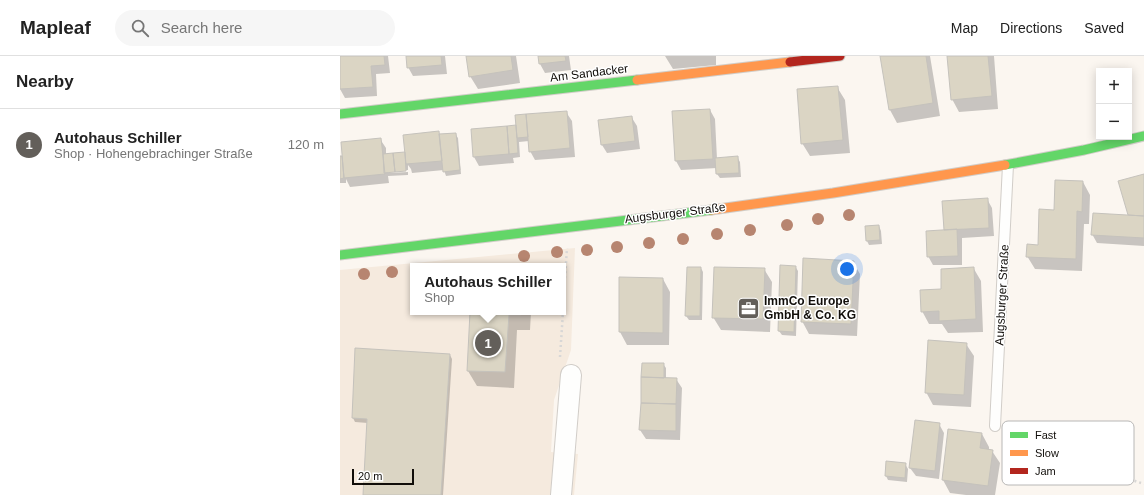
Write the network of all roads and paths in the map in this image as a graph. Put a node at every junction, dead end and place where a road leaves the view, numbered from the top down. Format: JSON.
{"nodes":[{"id":1,"x":840,"y":56,"type":"edge"},
{"id":2,"x":340,"y":114,"type":"edge"},
{"id":3,"x":1144,"y":136,"type":"edge"},
{"id":4,"x":1008,"y":165,"type":"junction"},
{"id":5,"x":567,"y":244,"type":"dead end"},
{"id":6,"x":340,"y":255,"type":"edge"},
{"id":7,"x":566,"y":263,"type":"edge"},
{"id":8,"x":563,"y":315,"type":"edge"},
{"id":9,"x":571,"y":375,"type":"joint"},
{"id":10,"x":995,"y":426,"type":"joint"},
{"id":11,"x":1002,"y":429,"type":"edge"},
{"id":12,"x":1134,"y":481,"type":"edge"},
{"id":13,"x":1144,"y":484,"type":"edge"},
{"id":14,"x":561,"y":495,"type":"edge"}],
"edges":[{"from":1,"to":2,"type":"street","name":"Am Sandacker"},
{"from":3,"to":4,"type":"street","name":"Augsburger Straße"},
{"from":4,"to":6,"type":"street","name":"Augsburger Straße"},
{"from":4,"to":10,"type":"lane","name":"Augsburger Straße"},
{"from":5,"to":7,"type":"path"},
{"from":8,"to":9,"type":"path"},
{"from":9,"to":14,"type":"street"},
{"from":10,"to":11,"type":"path"},
{"from":12,"to":13,"type":"path"}]}
